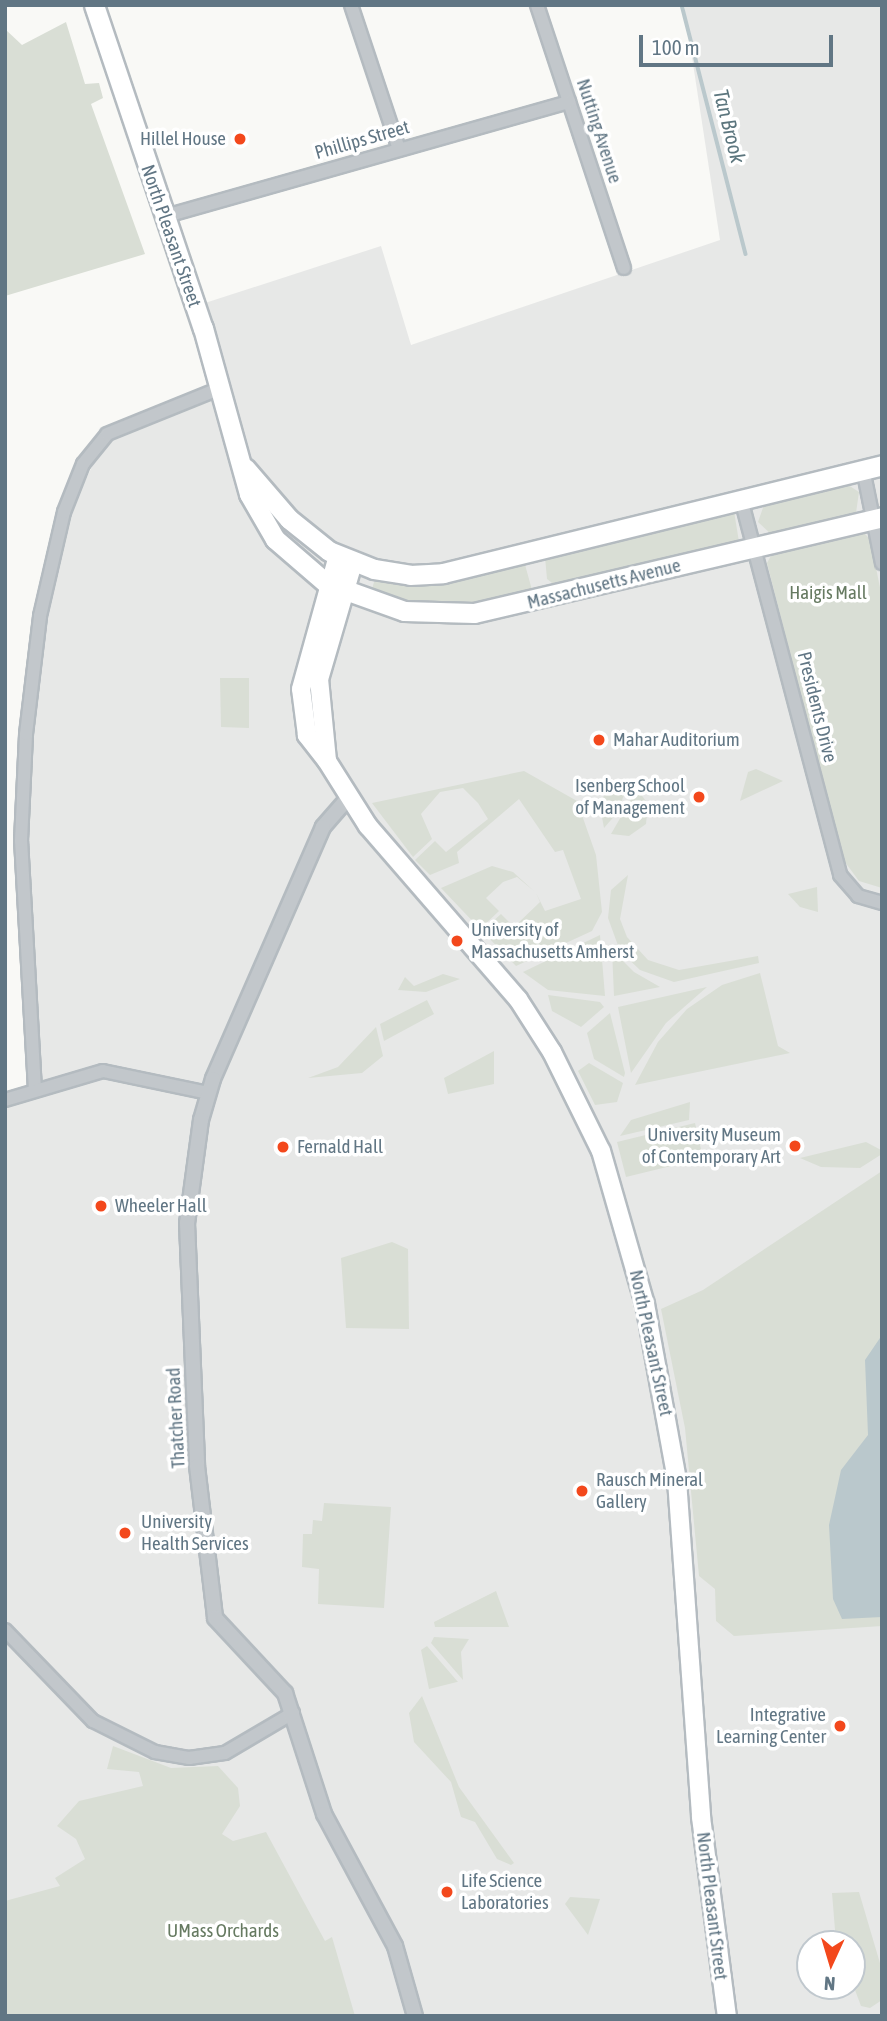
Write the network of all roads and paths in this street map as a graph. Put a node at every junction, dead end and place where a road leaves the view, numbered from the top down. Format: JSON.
{"nodes":[{"id":1,"x":94,"y":5,"type":"edge"},
{"id":2,"x":351,"y":5,"type":"edge"},
{"id":3,"x":537,"y":5,"type":"edge"},
{"id":4,"x":569,"y":102,"type":"junction"},
{"id":5,"x":399,"y":149,"type":"junction"},
{"id":6,"x":166,"y":216,"type":"junction"},
{"id":7,"x":624,"y":268,"type":"dead end"},
{"id":8,"x":221,"y":388,"type":"junction"},
{"id":9,"x":245,"y":467,"type":"junction"},
{"id":10,"x":873,"y":467,"type":"edge"},
{"id":11,"x":741,"y":499,"type":"junction"},
{"id":12,"x":878,"y":518,"type":"edge"},
{"id":13,"x":754,"y":547,"type":"junction"},
{"id":14,"x":345,"y":559,"type":"junction"},
{"id":15,"x":882,"y":563,"type":"edge"},
{"id":16,"x":335,"y":587,"type":"junction"},
{"id":17,"x":349,"y":797,"type":"junction"},
{"id":18,"x":882,"y":903,"type":"edge"},
{"id":19,"x":35,"y":1090,"type":"junction"},
{"id":20,"x":208,"y":1093,"type":"junction"},
{"id":21,"x":5,"y":1100,"type":"edge"},
{"id":22,"x":5,"y":1630,"type":"edge"},
{"id":23,"x":293,"y":1713,"type":"junction"},
{"id":24,"x":415,"y":2016,"type":"edge"},
{"id":25,"x":727,"y":2016,"type":"edge"}],
"edges":[{"from":1,"to":6,"type":"main road","name":"North Pleasant Street"},
{"from":2,"to":5,"type":"street"},
{"from":3,"to":4,"type":"street","name":"Nutting Avenue"},
{"from":4,"to":5,"type":"street","name":"Phillips Street"},
{"from":4,"to":7,"type":"street","name":"Nutting Avenue"},
{"from":5,"to":6,"type":"street","name":"Phillips Street"},
{"from":6,"to":8,"type":"main road","name":"North Pleasant Street"},
{"from":8,"to":9,"type":"main road","name":"North Pleasant Street"},
{"from":8,"to":19,"type":"street"},
{"from":9,"to":14,"type":"main road","name":"North Pleasant Street"},
{"from":9,"to":16,"type":"main road","name":"North Pleasant Street"},
{"from":10,"to":11,"type":"main road"},
{"from":10,"to":12,"type":"street"},
{"from":11,"to":13,"type":"street","name":"Presidents Drive"},
{"from":11,"to":14,"type":"main road"},
{"from":12,"to":13,"type":"main road","name":"Massachusetts Avenue"},
{"from":12,"to":15,"type":"street"},
{"from":13,"to":16,"type":"main road","name":"Massachusetts Avenue"},
{"from":13,"to":18,"type":"street","name":"Presidents Drive"},
{"from":14,"to":16,"type":"main road","name":"North Pleasant Street"},
{"from":16,"to":17,"type":"main road","name":"North Pleasant Street"},
{"from":17,"to":20,"type":"street","name":"Thatcher Road"},
{"from":17,"to":25,"type":"main road","name":"North Pleasant Street"},
{"from":19,"to":20,"type":"street"},
{"from":19,"to":21,"type":"street"},
{"from":20,"to":23,"type":"street","name":"Thatcher Road"},
{"from":22,"to":23,"type":"street"},
{"from":23,"to":24,"type":"street","name":"Thatcher Road"}]}
